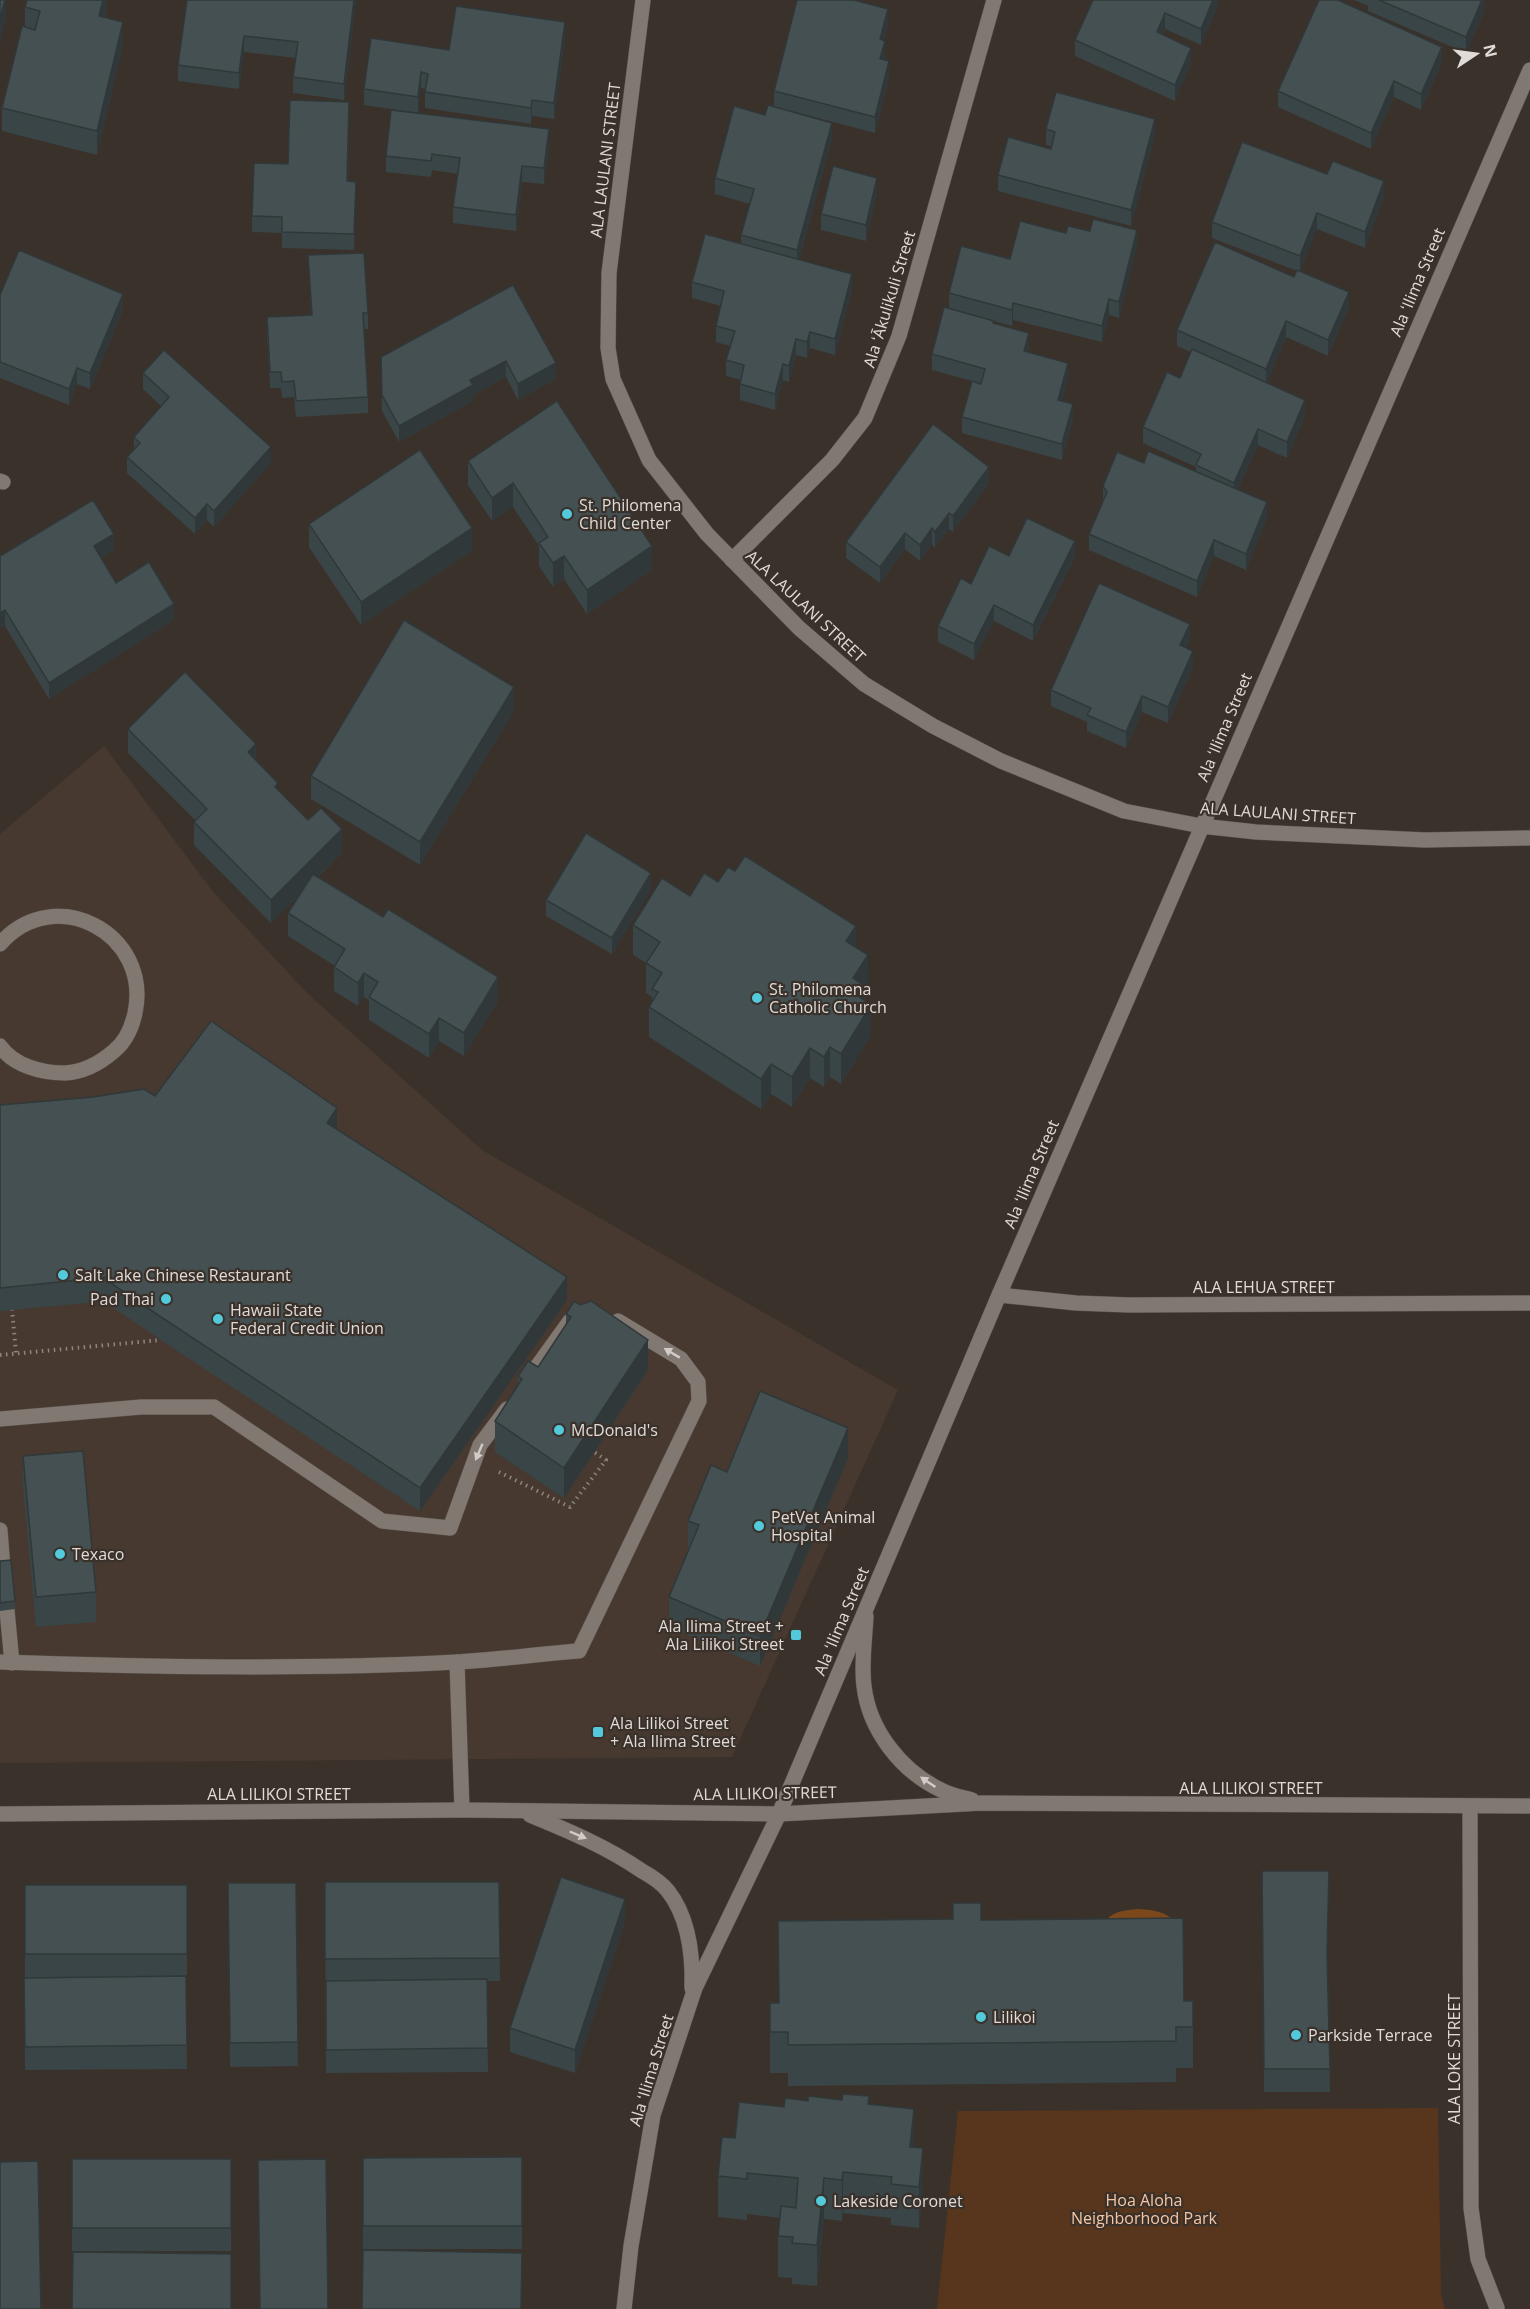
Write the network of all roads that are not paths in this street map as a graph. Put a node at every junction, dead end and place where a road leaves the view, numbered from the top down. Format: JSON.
{"nodes":[{"id":1,"x":644,"y":0,"type":"edge"},
{"id":2,"x":994,"y":0,"type":"edge"},
{"id":3,"x":1530,"y":70,"type":"edge"},
{"id":4,"x":732,"y":560,"type":"junction"},
{"id":5,"x":1201,"y":826,"type":"junction"},
{"id":6,"x":1530,"y":838,"type":"edge"},
{"id":7,"x":0,"y":944,"type":"edge"},
{"id":8,"x":0,"y":1046,"type":"edge"},
{"id":9,"x":999,"y":1295,"type":"junction"},
{"id":10,"x":1530,"y":1303,"type":"edge"},
{"id":11,"x":584,"y":1309,"type":"edge"},
{"id":12,"x":604,"y":1312,"type":"edge"},
{"id":13,"x":0,"y":1419,"type":"edge"},
{"id":14,"x":0,"y":1530,"type":"edge"},
{"id":15,"x":3,"y":1568,"type":"edge"},
{"id":16,"x":866,"y":1607,"type":"junction"},
{"id":17,"x":7,"y":1610,"type":"edge"},
{"id":18,"x":457,"y":1662,"type":"junction"},
{"id":19,"x":6,"y":1663,"type":"edge"},
{"id":20,"x":982,"y":1803,"type":"junction"},
{"id":21,"x":1530,"y":1806,"type":"edge"},
{"id":22,"x":1470,"y":1807,"type":"junction"},
{"id":23,"x":462,"y":1810,"type":"junction"},
{"id":24,"x":524,"y":1812,"type":"junction"},
{"id":25,"x":0,"y":1814,"type":"edge"},
{"id":26,"x":779,"y":1814,"type":"junction"},
{"id":27,"x":692,"y":2001,"type":"junction"},
{"id":28,"x":1498,"y":2308,"type":"edge"},
{"id":29,"x":624,"y":2309,"type":"edge"}],
"edges":[{"from":1,"to":4,"type":"street","name":"ALA LAULANI STREET"},
{"from":2,"to":4,"type":"street","name":"Ala ʻĀkulikuli Street"},
{"from":3,"to":5,"type":"street","name":"Ala ʻIlima Street"},
{"from":4,"to":5,"type":"street","name":"ALA LAULANI STREET"},
{"from":5,"to":6,"type":"street","name":"ALA LAULANI STREET"},
{"from":5,"to":9,"type":"street","name":"Ala ʻIlima Street"},
{"from":7,"to":8,"type":"street"},
{"from":9,"to":10,"type":"street","name":"ALA LEHUA STREET"},
{"from":9,"to":16,"type":"street","name":"Ala ʻIlima Street"},
{"from":11,"to":13,"type":"street","one_way":true},
{"from":18,"to":12,"type":"street","one_way":true},
{"from":14,"to":15,"type":"street"},
{"from":20,"to":16,"type":"street","one_way":true},
{"from":16,"to":26,"type":"street","name":"Ala ʻIlima Street"},
{"from":17,"to":19,"type":"street"},
{"from":18,"to":19,"type":"street"},
{"from":18,"to":23,"type":"street"},
{"from":20,"to":22,"type":"street","name":"ALA LILIKOI STREET"},
{"from":20,"to":26,"type":"street","name":"ALA LILIKOI STREET"},
{"from":21,"to":22,"type":"street","name":"ALA LILIKOI STREET"},
{"from":22,"to":28,"type":"street","name":"ALA LOKE STREET"},
{"from":23,"to":24,"type":"street","name":"ALA LILIKOI STREET"},
{"from":23,"to":25,"type":"street","name":"ALA LILIKOI STREET"},
{"from":24,"to":26,"type":"street","name":"ALA LILIKOI STREET"},
{"from":24,"to":27,"type":"street","one_way":true},
{"from":26,"to":27,"type":"street","name":"Ala ʻIlima Street"},
{"from":27,"to":29,"type":"street","name":"Ala ʻIlima Street"}]}
